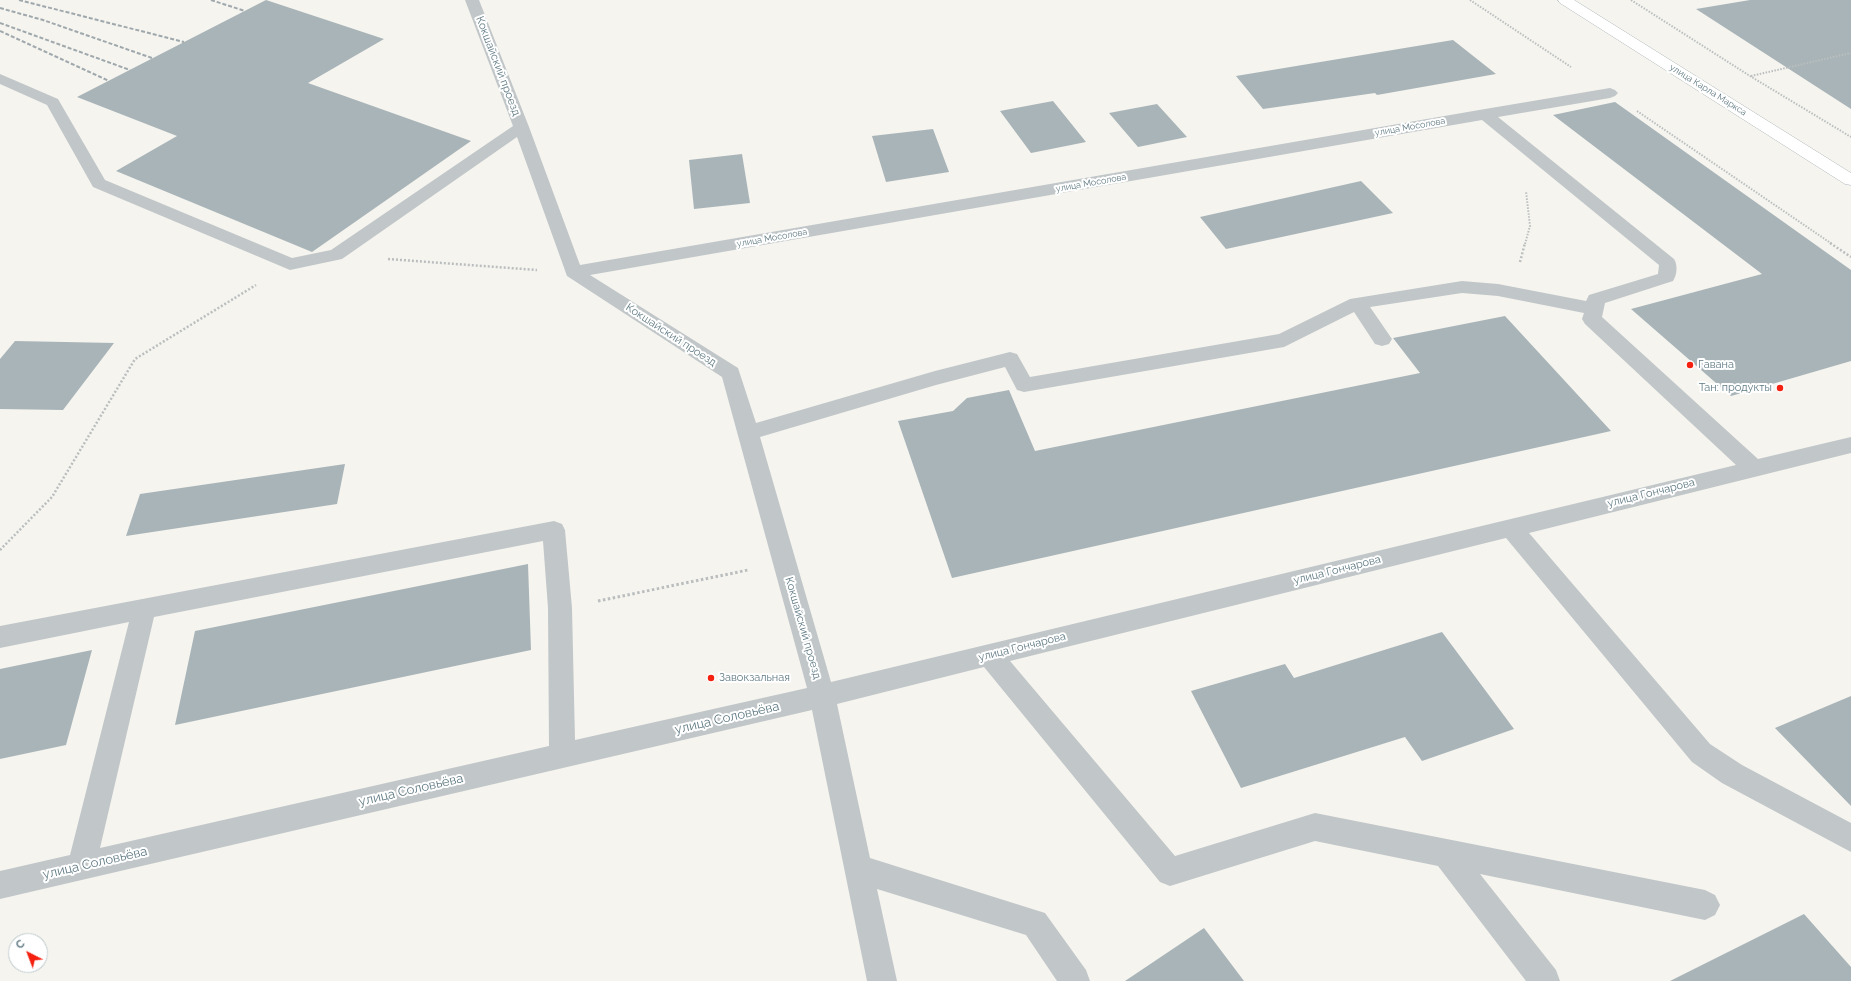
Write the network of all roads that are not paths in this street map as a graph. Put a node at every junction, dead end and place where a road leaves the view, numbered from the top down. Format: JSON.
{"nodes":[{"id":1,"x":472,"y":0,"type":"edge"},
{"id":2,"x":1565,"y":0,"type":"edge"},
{"id":3,"x":0,"y":78,"type":"edge"},
{"id":4,"x":1610,"y":93,"type":"road end"},
{"id":5,"x":1485,"y":114,"type":"junction"},
{"id":6,"x":521,"y":127,"type":"junction"},
{"id":7,"x":1851,"y":180,"type":"edge"},
{"id":8,"x":573,"y":272,"type":"junction"},
{"id":9,"x":1357,"y":303,"type":"junction"},
{"id":10,"x":1594,"y":309,"type":"junction"},
{"id":11,"x":1382,"y":339,"type":"dead end"},
{"id":12,"x":748,"y":433,"type":"junction"},
{"id":13,"x":1851,"y":445,"type":"edge"},
{"id":14,"x":1754,"y":468,"type":"junction"},
{"id":15,"x":1510,"y":528,"type":"junction"},
{"id":16,"x":144,"y":610,"type":"junction"},
{"id":17,"x":0,"y":638,"type":"edge"},
{"id":18,"x":989,"y":655,"type":"junction"},
{"id":19,"x":822,"y":696,"type":"junction"},
{"id":20,"x":562,"y":755,"type":"junction"},
{"id":21,"x":1851,"y":838,"type":"edge"},
{"id":22,"x":1446,"y":853,"type":"junction"},
{"id":23,"x":81,"y":866,"type":"junction"},
{"id":24,"x":859,"y":869,"type":"junction"},
{"id":25,"x":0,"y":885,"type":"edge"},
{"id":26,"x":1705,"y":906,"type":"dead end"},
{"id":27,"x":882,"y":981,"type":"edge"},
{"id":28,"x":1075,"y":981,"type":"edge"},
{"id":29,"x":1545,"y":981,"type":"edge"}],
"edges":[{"from":1,"to":6,"type":"street","name":"Кокшайский проезд"},
{"from":2,"to":7,"type":"main road","name":"улица Карла Маркса"},
{"from":3,"to":6,"type":"street"},
{"from":4,"to":5,"type":"street","name":"улица Мосолова"},
{"from":5,"to":8,"type":"street","name":"улица Мосолова"},
{"from":5,"to":10,"type":"street"},
{"from":6,"to":8,"type":"street","name":"Кокшайский проезд"},
{"from":8,"to":12,"type":"street","name":"Кокшайский проезд"},
{"from":9,"to":10,"type":"street"},
{"from":9,"to":11,"type":"street"},
{"from":9,"to":12,"type":"street"},
{"from":10,"to":14,"type":"street"},
{"from":12,"to":19,"type":"street","name":"Кокшайский проезд"},
{"from":13,"to":14,"type":"street","name":"улица Гончарова"},
{"from":14,"to":15,"type":"street","name":"улица Гончарова"},
{"from":15,"to":18,"type":"street","name":"улица Гончарова"},
{"from":15,"to":21,"type":"street"},
{"from":16,"to":17,"type":"street"},
{"from":16,"to":20,"type":"street"},
{"from":16,"to":23,"type":"street"},
{"from":18,"to":19,"type":"street","name":"улица Гончарова"},
{"from":18,"to":22,"type":"street"},
{"from":19,"to":20,"type":"street","name":"улица Соловьёва"},
{"from":19,"to":24,"type":"street","name":"Кокшайский проезд"},
{"from":20,"to":23,"type":"street","name":"улица Соловьёва"},
{"from":22,"to":26,"type":"street"},
{"from":22,"to":29,"type":"street"},
{"from":23,"to":25,"type":"street","name":"улица Соловьёва"},
{"from":24,"to":27,"type":"street","name":"Кокшайский проезд"},
{"from":24,"to":28,"type":"street"}]}
